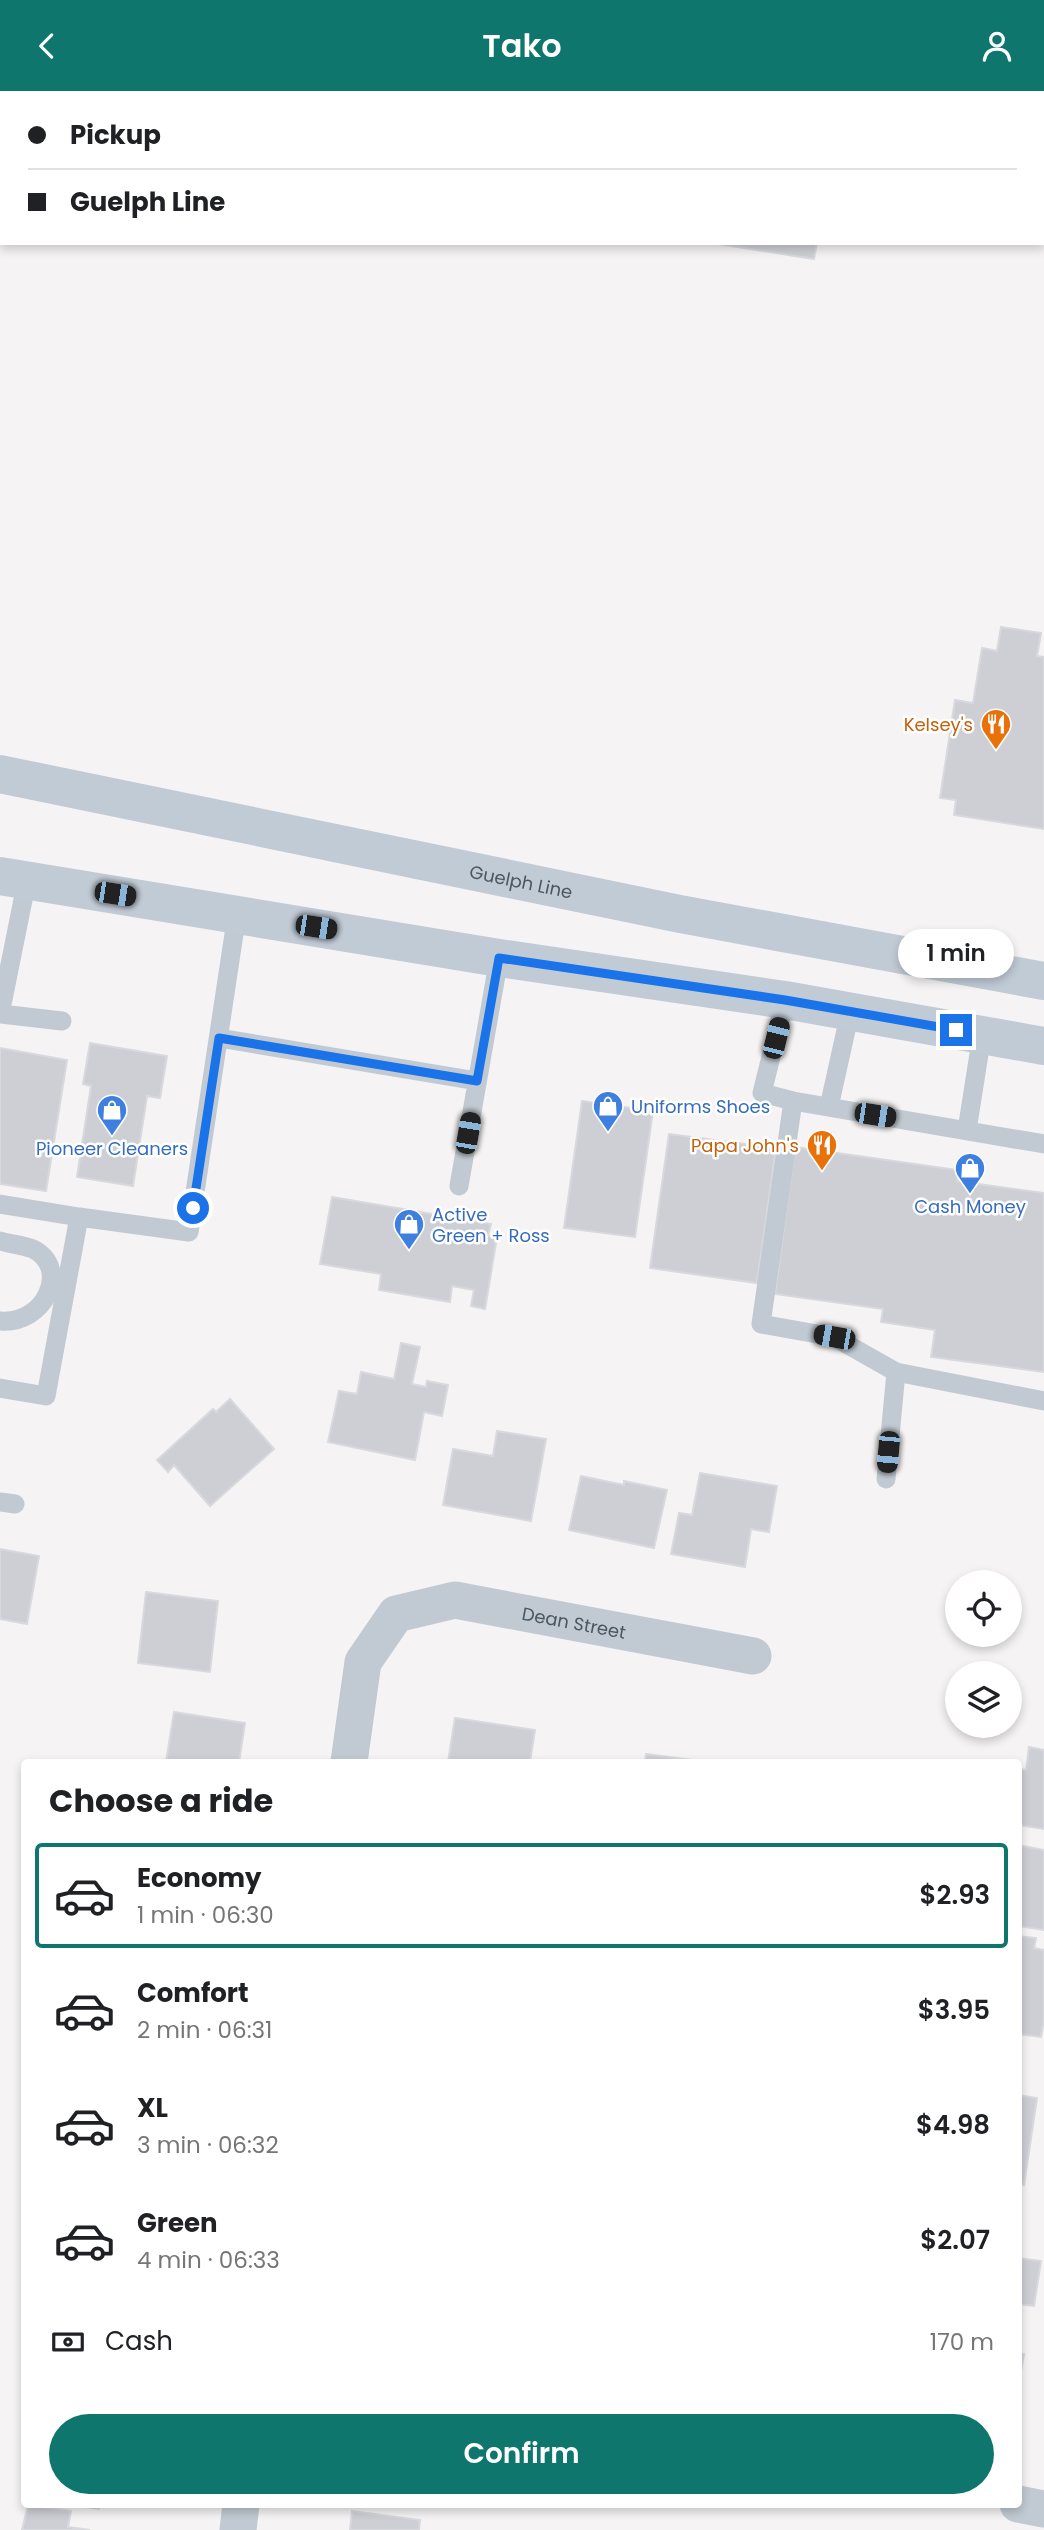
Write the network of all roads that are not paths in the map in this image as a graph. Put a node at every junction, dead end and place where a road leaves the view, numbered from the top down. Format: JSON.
{"nodes":[{"id":1,"x":0,"y":774,"type":"edge"},
{"id":2,"x":14,"y":878,"type":"edge"},
{"id":3,"x":237,"y":914,"type":"junction"},
{"id":4,"x":499,"y":958,"type":"junction"},
{"id":5,"x":1044,"y":981,"type":"edge"},
{"id":6,"x":785,"y":1000,"type":"junction"},
{"id":7,"x":850,"y":1011,"type":"junction"},
{"id":8,"x":0,"y":1014,"type":"edge"},
{"id":9,"x":62,"y":1021,"type":"dead end"},
{"id":10,"x":982,"y":1035,"type":"junction"},
{"id":11,"x":219,"y":1038,"type":"junction"},
{"id":12,"x":1044,"y":1046,"type":"edge"},
{"id":13,"x":477,"y":1081,"type":"junction"},
{"id":14,"x":793,"y":1101,"type":"junction"},
{"id":15,"x":829,"y":1107,"type":"junction"},
{"id":16,"x":967,"y":1131,"type":"junction"},
{"id":17,"x":1044,"y":1144,"type":"edge"},
{"id":18,"x":459,"y":1186,"type":"dead end"},
{"id":19,"x":0,"y":1204,"type":"edge"},
{"id":20,"x":79,"y":1217,"type":"junction"},
{"id":21,"x":0,"y":1241,"type":"edge"},
{"id":22,"x":0,"y":1321,"type":"edge"},
{"id":23,"x":896,"y":1372,"type":"junction"},
{"id":24,"x":0,"y":1388,"type":"edge"},
{"id":25,"x":1044,"y":1401,"type":"edge"},
{"id":26,"x":886,"y":1479,"type":"dead end"},
{"id":27,"x":753,"y":1656,"type":"dead end"},
{"id":28,"x":349,"y":1759,"type":"edge"},
{"id":29,"x":1022,"y":2505,"type":"edge"},
{"id":30,"x":240,"y":2508,"type":"edge"},
{"id":31,"x":1044,"y":2509,"type":"edge"},
{"id":32,"x":237,"y":2530,"type":"edge"}],
"edges":[{"from":1,"to":5,"type":"main road","name":"Guelph Line"},
{"from":2,"to":3,"type":"main road"},
{"from":2,"to":8,"type":"lane"},
{"from":3,"to":4,"type":"main road"},
{"from":3,"to":11,"type":"lane"},
{"from":4,"to":6,"type":"main road"},
{"from":4,"to":13,"type":"lane"},
{"from":6,"to":7,"type":"main road"},
{"from":6,"to":14,"type":"lane"},
{"from":7,"to":10,"type":"main road"},
{"from":7,"to":15,"type":"lane"},
{"from":8,"to":9,"type":"lane"},
{"from":10,"to":12,"type":"main road"},
{"from":10,"to":16,"type":"lane"},
{"from":11,"to":13,"type":"lane"},
{"from":11,"to":20,"type":"lane"},
{"from":13,"to":18,"type":"lane"},
{"from":14,"to":15,"type":"lane"},
{"from":14,"to":23,"type":"lane"},
{"from":15,"to":16,"type":"lane"},
{"from":16,"to":17,"type":"lane"},
{"from":19,"to":20,"type":"lane"},
{"from":20,"to":24,"type":"lane"},
{"from":21,"to":22,"type":"lane"},
{"from":23,"to":25,"type":"lane"},
{"from":23,"to":26,"type":"lane"},
{"from":27,"to":28,"type":"street","name":"Dean Street"},
{"from":29,"to":31,"type":"street"},
{"from":30,"to":32,"type":"street"}]}
